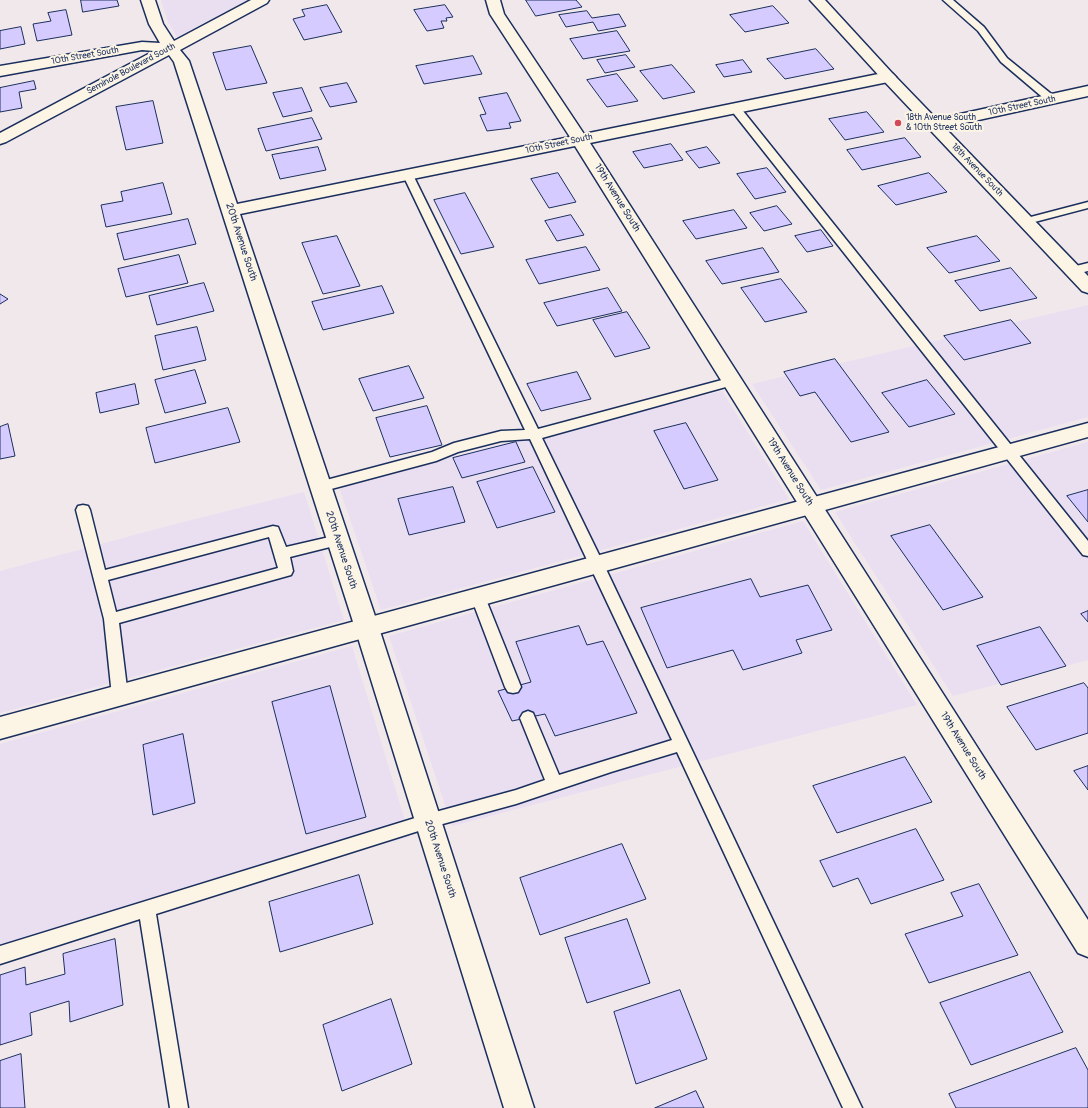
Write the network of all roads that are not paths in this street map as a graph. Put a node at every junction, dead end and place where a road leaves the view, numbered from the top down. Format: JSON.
{"nodes":[{"id":1,"x":148,"y":0,"type":"edge"},
{"id":2,"x":262,"y":0,"type":"edge"},
{"id":3,"x":493,"y":0,"type":"edge"},
{"id":4,"x":817,"y":0,"type":"edge"},
{"id":5,"x":948,"y":0,"type":"edge"},
{"id":6,"x":170,"y":48,"type":"junction"},
{"id":7,"x":0,"y":71,"type":"edge"},
{"id":8,"x":888,"y":77,"type":"junction"},
{"id":9,"x":1088,"y":91,"type":"edge"},
{"id":10,"x":1052,"y":99,"type":"junction"},
{"id":11,"x":734,"y":108,"type":"junction"},
{"id":12,"x":933,"y":125,"type":"junction"},
{"id":13,"x":0,"y":139,"type":"edge"},
{"id":14,"x":580,"y":140,"type":"junction"},
{"id":15,"x":408,"y":175,"type":"junction"},
{"id":16,"x":1088,"y":205,"type":"edge"},
{"id":17,"x":230,"y":211,"type":"junction"},
{"id":18,"x":1027,"y":221,"type":"junction"},
{"id":19,"x":1080,"y":269,"type":"edge"},
{"id":20,"x":1088,"y":287,"type":"edge"},
{"id":21,"x":733,"y":381,"type":"junction"},
{"id":22,"x":1088,"y":430,"type":"edge"},
{"id":23,"x":534,"y":435,"type":"junction"},
{"id":24,"x":1009,"y":451,"type":"junction"},
{"id":25,"x":320,"y":487,"type":"junction"},
{"id":26,"x":812,"y":506,"type":"junction"},
{"id":27,"x":83,"y":510,"type":"dead end"},
{"id":28,"x":338,"y":540,"type":"junction"},
{"id":29,"x":1088,"y":551,"type":"edge"},
{"id":30,"x":282,"y":554,"type":"junction"},
{"id":31,"x":597,"y":565,"type":"junction"},
{"id":32,"x":100,"y":577,"type":"junction"},
{"id":33,"x":478,"y":597,"type":"junction"},
{"id":34,"x":111,"y":619,"type":"junction"},
{"id":35,"x":367,"y":628,"type":"junction"},
{"id":36,"x":513,"y":687,"type":"dead end"},
{"id":37,"x":120,"y":696,"type":"junction"},
{"id":38,"x":528,"y":718,"type":"dead end"},
{"id":39,"x":0,"y":728,"type":"edge"},
{"id":40,"x":681,"y":744,"type":"junction"},
{"id":41,"x":555,"y":784,"type":"junction"},
{"id":42,"x":428,"y":821,"type":"junction"},
{"id":43,"x":147,"y":909,"type":"junction"},
{"id":44,"x":1088,"y":944,"type":"edge"},
{"id":45,"x":0,"y":955,"type":"edge"},
{"id":46,"x":179,"y":1108,"type":"edge"},
{"id":47,"x":519,"y":1108,"type":"edge"},
{"id":48,"x":854,"y":1108,"type":"edge"}],
"edges":[{"from":1,"to":6,"type":"street","name":"20th Avenue South"},
{"from":2,"to":6,"type":"street","name":"Seminole Boulevard South"},
{"from":3,"to":14,"type":"street","name":"19th Avenue South"},
{"from":4,"to":8,"type":"street","name":"18th Avenue South"},
{"from":5,"to":10,"type":"lane"},
{"from":6,"to":7,"type":"street","name":"10th Street South"},
{"from":6,"to":13,"type":"street","name":"Seminole Boulevard South"},
{"from":6,"to":17,"type":"street","name":"20th Avenue South"},
{"from":8,"to":11,"type":"street","name":"10th Street South"},
{"from":8,"to":12,"type":"street","name":"18th Avenue South"},
{"from":9,"to":10,"type":"street","name":"10th Street South"},
{"from":10,"to":12,"type":"street","name":"10th Street South"},
{"from":11,"to":14,"type":"street","name":"10th Street South"},
{"from":11,"to":24,"type":"lane"},
{"from":12,"to":18,"type":"street","name":"18th Avenue South"},
{"from":14,"to":15,"type":"street","name":"10th Street South"},
{"from":14,"to":21,"type":"street","name":"19th Avenue South"},
{"from":15,"to":17,"type":"street","name":"10th Street South"},
{"from":15,"to":23,"type":"lane"},
{"from":16,"to":18,"type":"lane"},
{"from":17,"to":25,"type":"street","name":"20th Avenue South"},
{"from":18,"to":19,"type":"street","name":"18th Avenue South"},
{"from":19,"to":20,"type":"street","name":"18th Avenue South"},
{"from":21,"to":23,"type":"lane"},
{"from":21,"to":26,"type":"street","name":"19th Avenue South"},
{"from":22,"to":24,"type":"street"},
{"from":23,"to":25,"type":"lane"},
{"from":23,"to":31,"type":"lane"},
{"from":24,"to":26,"type":"street"},
{"from":24,"to":29,"type":"lane"},
{"from":25,"to":28,"type":"street","name":"20th Avenue South"},
{"from":26,"to":31,"type":"street"},
{"from":26,"to":44,"type":"street","name":"19th Avenue South"},
{"from":27,"to":32,"type":"lane"},
{"from":28,"to":30,"type":"lane"},
{"from":28,"to":35,"type":"street","name":"20th Avenue South"},
{"from":30,"to":32,"type":"lane"},
{"from":30,"to":34,"type":"lane"},
{"from":31,"to":33,"type":"street"},
{"from":31,"to":40,"type":"lane"},
{"from":32,"to":34,"type":"lane"},
{"from":33,"to":35,"type":"street"},
{"from":33,"to":36,"type":"lane"},
{"from":34,"to":37,"type":"lane"},
{"from":35,"to":37,"type":"street"},
{"from":35,"to":42,"type":"street","name":"20th Avenue South"},
{"from":37,"to":39,"type":"street"},
{"from":38,"to":41,"type":"lane"},
{"from":40,"to":41,"type":"lane"},
{"from":40,"to":48,"type":"lane"},
{"from":41,"to":42,"type":"lane"},
{"from":42,"to":43,"type":"lane"},
{"from":42,"to":47,"type":"street","name":"20th Avenue South"},
{"from":43,"to":45,"type":"lane"},
{"from":43,"to":46,"type":"lane"}]}
